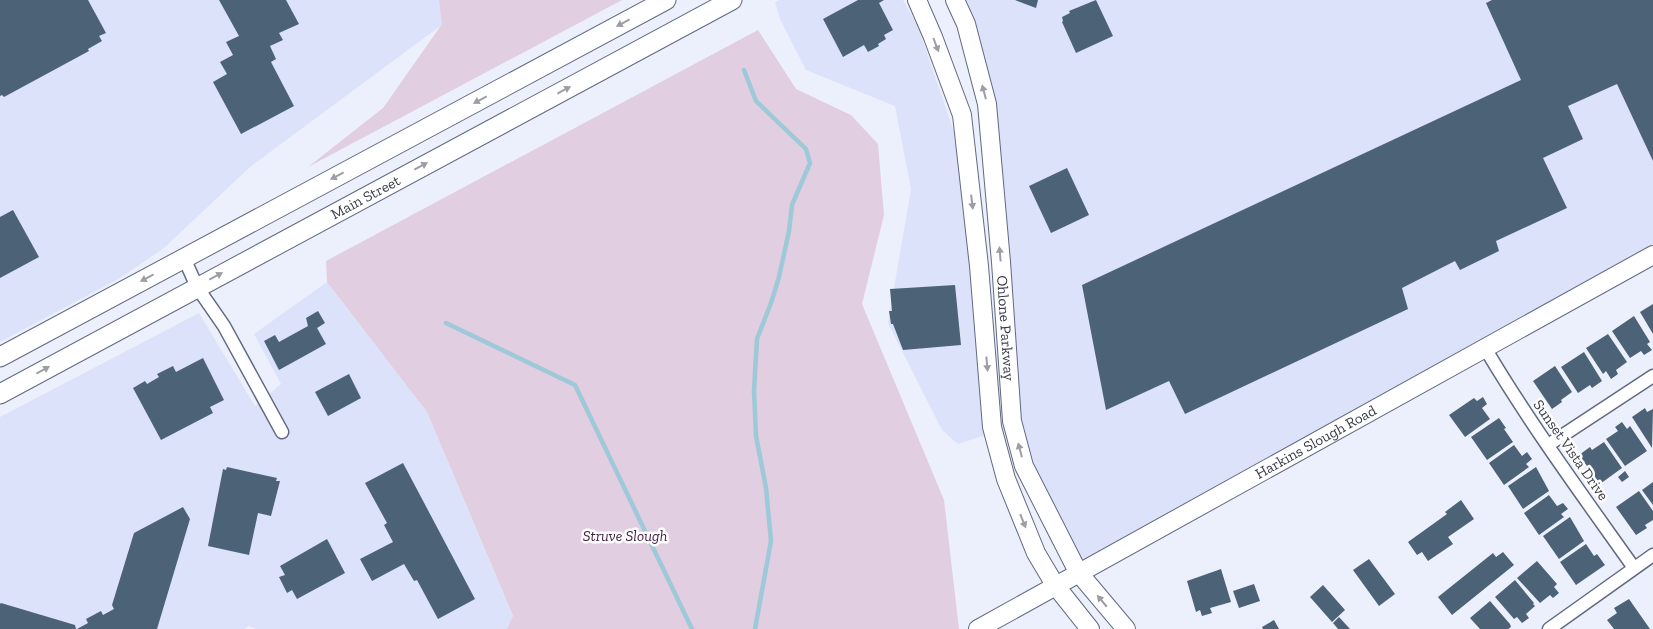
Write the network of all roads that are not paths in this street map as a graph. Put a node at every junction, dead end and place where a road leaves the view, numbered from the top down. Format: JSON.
{"nodes":[{"id":1,"x":666,"y":0,"type":"edge"},
{"id":2,"x":732,"y":0,"type":"edge"},
{"id":3,"x":916,"y":0,"type":"edge"},
{"id":4,"x":955,"y":0,"type":"edge"},
{"id":5,"x":1653,"y":255,"type":"edge"},
{"id":6,"x":184,"y":258,"type":"junction"},
{"id":7,"x":197,"y":286,"type":"junction"},
{"id":8,"x":1484,"y":348,"type":"junction"},
{"id":9,"x":0,"y":357,"type":"edge"},
{"id":10,"x":1653,"y":376,"type":"edge"},
{"id":11,"x":0,"y":394,"type":"edge"},
{"id":12,"x":282,"y":432,"type":"dead end"},
{"id":13,"x":1548,"y":445,"type":"junction"},
{"id":14,"x":1653,"y":555,"type":"edge"},
{"id":15,"x":1634,"y":568,"type":"junction"},
{"id":16,"x":1078,"y":572,"type":"junction"},
{"id":17,"x":1055,"y":585,"type":"junction"},
{"id":18,"x":981,"y":627,"type":"edge"},
{"id":19,"x":1090,"y":629,"type":"edge"},
{"id":20,"x":1126,"y":629,"type":"edge"},
{"id":21,"x":1549,"y":629,"type":"edge"}],
"edges":[{"from":1,"to":6,"type":"main road","name":"Main Street","one_way":true},
{"from":7,"to":2,"type":"main road","name":"Main Street","one_way":true},
{"from":3,"to":17,"type":"main road","name":"Ohlone Parkway","one_way":true},
{"from":16,"to":4,"type":"main road","name":"Ohlone Parkway","one_way":true},
{"from":5,"to":8,"type":"main road","name":"Harkins Slough Road"},
{"from":6,"to":7,"type":"street"},
{"from":6,"to":9,"type":"main road","name":"Main Street","one_way":true},
{"from":11,"to":7,"type":"main road","name":"Main Street","one_way":true},
{"from":7,"to":12,"type":"street"},
{"from":8,"to":13,"type":"street","name":"Sunset Vista Drive"},
{"from":8,"to":16,"type":"main road","name":"Harkins Slough Road"},
{"from":10,"to":13,"type":"street"},
{"from":13,"to":15,"type":"street","name":"Sunset Vista Drive"},
{"from":14,"to":15,"type":"street"},
{"from":15,"to":21,"type":"street"},
{"from":16,"to":17,"type":"main road","name":"Harkins Slough Road"},
{"from":20,"to":16,"type":"main road","name":"Ohlone Parkway","one_way":true},
{"from":17,"to":18,"type":"main road","name":"Harkins Slough Road"},
{"from":17,"to":19,"type":"main road","name":"Ohlone Parkway"}]}
